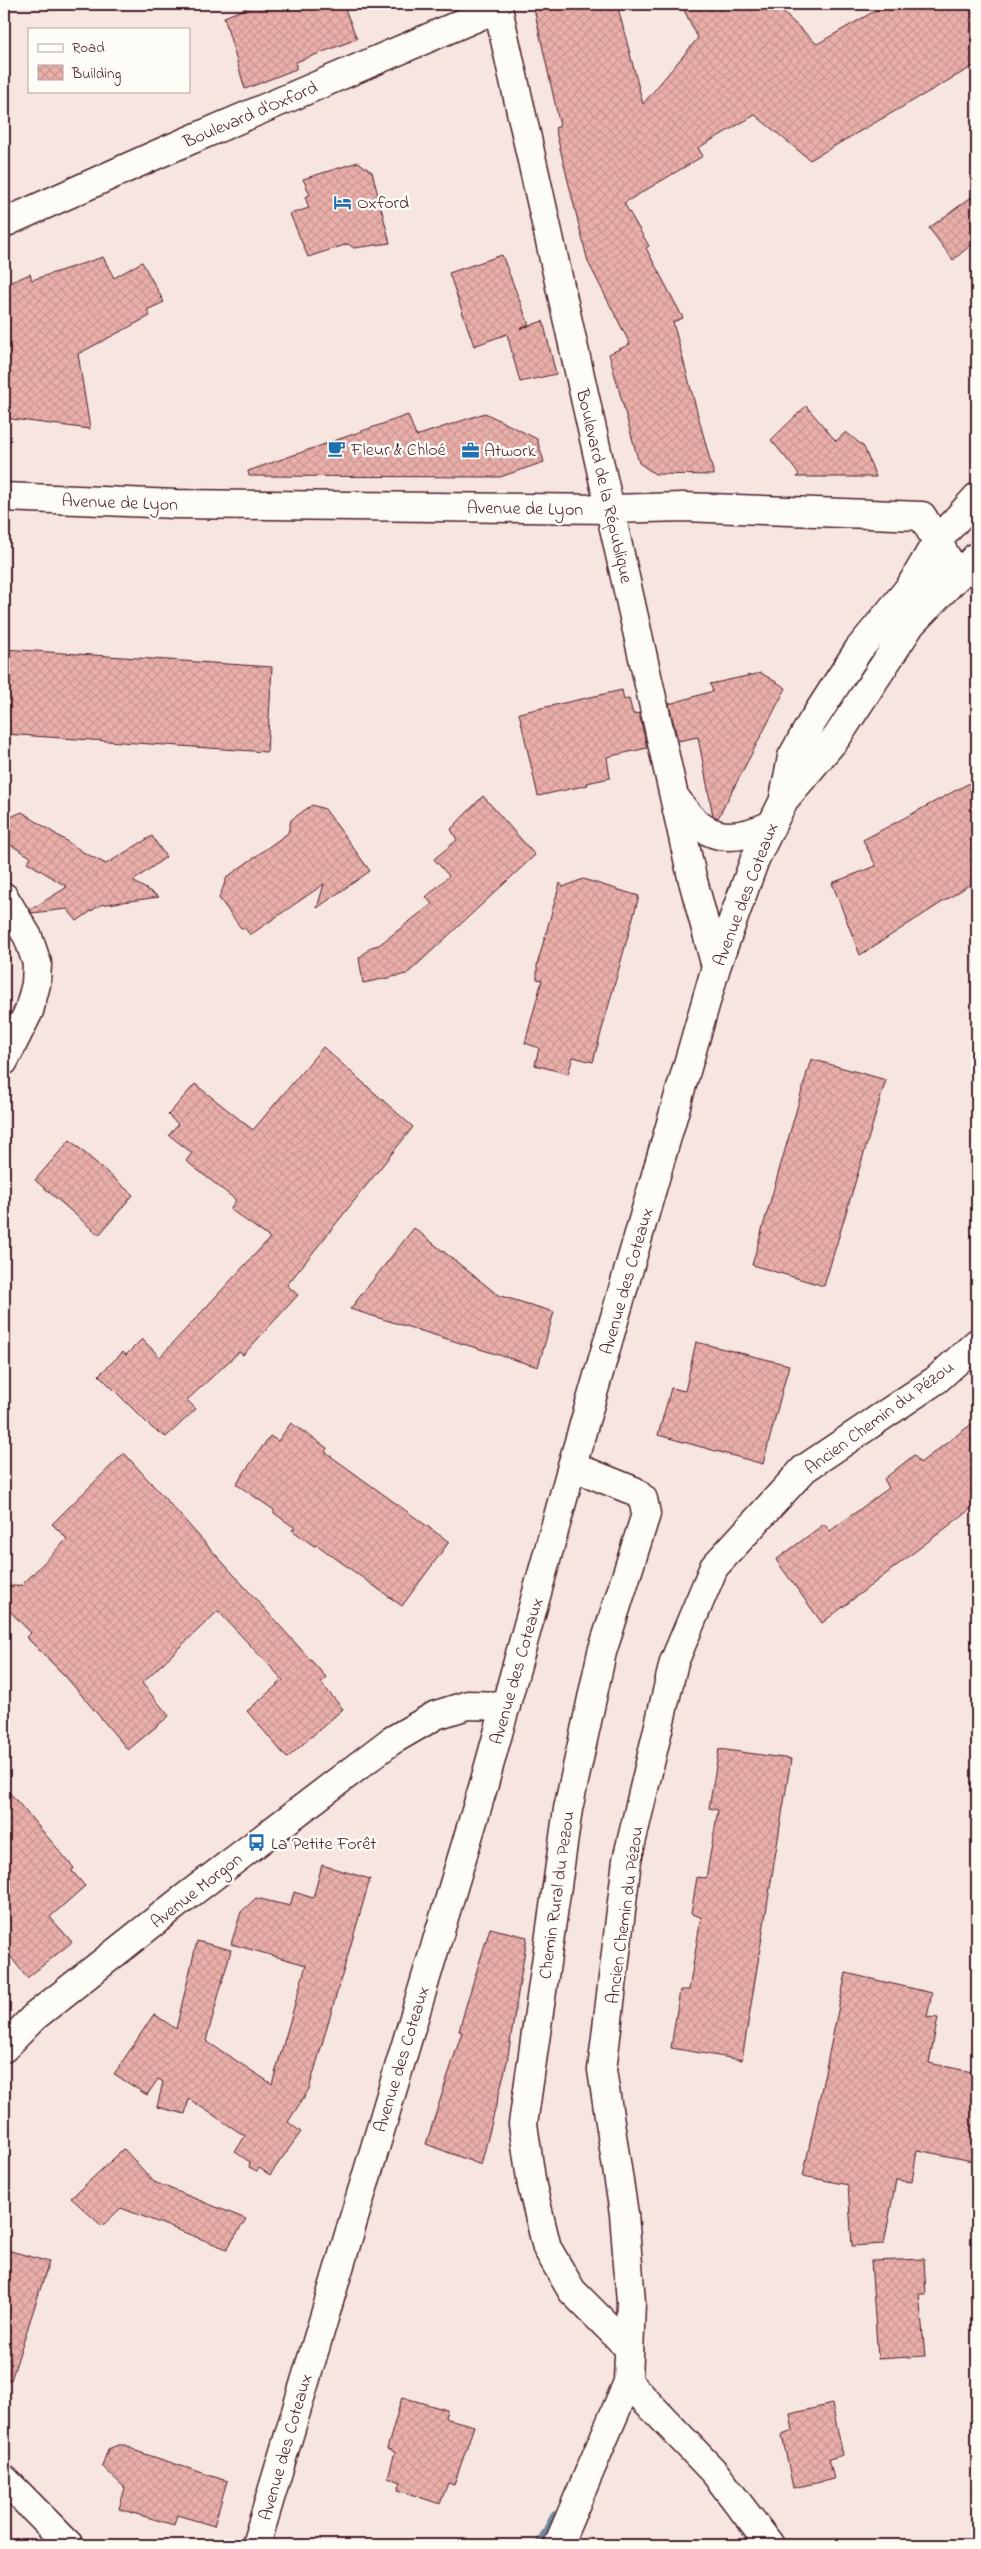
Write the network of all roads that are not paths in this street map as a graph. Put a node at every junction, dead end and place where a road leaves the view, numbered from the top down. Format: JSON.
{"nodes":[{"id":1,"x":497,"y":6,"type":"edge"},
{"id":2,"x":4,"y":224,"type":"edge"},
{"id":3,"x":4,"y":497,"type":"edge"},
{"id":4,"x":977,"y":497,"type":"edge"},
{"id":5,"x":611,"y":510,"type":"junction"},
{"id":6,"x":937,"y":540,"type":"junction"},
{"id":7,"x":977,"y":556,"type":"edge"},
{"id":8,"x":911,"y":624,"type":"junction"},
{"id":9,"x":812,"y":722,"type":"junction"},
{"id":10,"x":837,"y":737,"type":"junction"},
{"id":11,"x":674,"y":796,"type":"junction"},
{"id":12,"x":784,"y":800,"type":"junction"},
{"id":13,"x":771,"y":825,"type":"junction"},
{"id":14,"x":4,"y":897,"type":"edge"},
{"id":15,"x":716,"y":967,"type":"junction"},
{"id":16,"x":4,"y":1061,"type":"edge"},
{"id":17,"x":977,"y":1343,"type":"edge"},
{"id":18,"x":572,"y":1466,"type":"junction"},
{"id":19,"x":506,"y":1706,"type":"junction"},
{"id":20,"x":4,"y":2048,"type":"edge"},
{"id":21,"x":628,"y":2347,"type":"junction"},
{"id":22,"x":628,"y":2382,"type":"junction"},
{"id":23,"x":4,"y":2479,"type":"edge"},
{"id":24,"x":70,"y":2545,"type":"edge"},
{"id":25,"x":256,"y":2545,"type":"edge"},
{"id":26,"x":558,"y":2545,"type":"edge"},
{"id":27,"x":770,"y":2545,"type":"edge"}],
"edges":[{"from":1,"to":2,"type":"street","name":"Boulevard d'Oxford"},
{"from":1,"to":5,"type":"street","name":"Boulevard de la République"},
{"from":3,"to":5,"type":"street","name":"Avenue de Lyon"},
{"from":4,"to":6,"type":"street","name":"Avenue des Coteaux"},
{"from":5,"to":6,"type":"street","name":"Avenue de Lyon"},
{"from":5,"to":11,"type":"street","name":"Boulevard de la République"},
{"from":6,"to":8,"type":"street","name":"Avenue de Lyon"},
{"from":6,"to":9,"type":"street","name":"Avenue des Coteaux"},
{"from":7,"to":8,"type":"street","name":"Avenue des Coteaux"},
{"from":8,"to":10,"type":"street","name":"Avenue des Coteaux"},
{"from":9,"to":10,"type":"street"},
{"from":9,"to":12,"type":"street","name":"Avenue des Coteaux"},
{"from":10,"to":12,"type":"street","name":"Avenue des Coteaux"},
{"from":11,"to":13,"type":"street"},
{"from":11,"to":15,"type":"street","name":"Boulevard de la République"},
{"from":12,"to":13,"type":"street","name":"Avenue des Coteaux"},
{"from":13,"to":15,"type":"street","name":"Avenue des Coteaux"},
{"from":14,"to":16,"type":"street"},
{"from":15,"to":18,"type":"street","name":"Avenue des Coteaux"},
{"from":17,"to":21,"type":"street","name":"Ancien Chemin du Pézou"},
{"from":18,"to":19,"type":"street","name":"Avenue des Coteaux"},
{"from":18,"to":21,"type":"street","name":"Chemin Rural du Pezou"},
{"from":19,"to":20,"type":"street","name":"Avenue Morgon"},
{"from":19,"to":25,"type":"street","name":"Avenue des Coteaux"},
{"from":21,"to":22,"type":"street","name":"Ancien Chemin du Pézou"},
{"from":22,"to":26,"type":"street","name":"Ancien Chemin du Pézou"},
{"from":22,"to":27,"type":"street"},
{"from":23,"to":24,"type":"street"}]}
